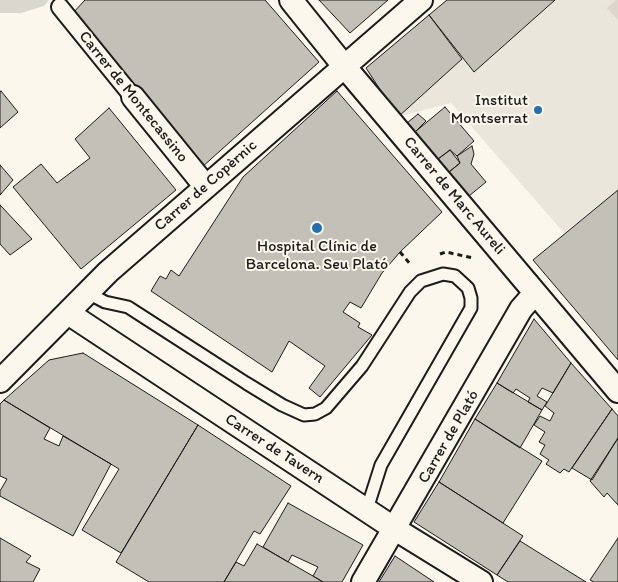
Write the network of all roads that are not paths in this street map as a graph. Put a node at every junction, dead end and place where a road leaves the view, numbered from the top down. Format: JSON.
{"nodes":[{"id":1,"x":291,"y":0,"type":"edge"},
{"id":2,"x":421,"y":0,"type":"edge"},
{"id":3,"x":60,"y":7,"type":"dead end"},
{"id":4,"x":344,"y":66,"type":"junction"},
{"id":5,"x":133,"y":97,"type":"joint"},
{"id":6,"x":206,"y":187,"type":"junction"},
{"id":7,"x":535,"y":292,"type":"junction"},
{"id":8,"x":88,"y":293,"type":"junction"},
{"id":9,"x":68,"y":313,"type":"junction"},
{"id":10,"x":0,"y":380,"type":"edge"},
{"id":11,"x":618,"y":391,"type":"edge"},
{"id":12,"x":367,"y":509,"type":"junction"},
{"id":13,"x":395,"y":529,"type":"junction"},
{"id":14,"x":364,"y":582,"type":"edge"},
{"id":15,"x":481,"y":582,"type":"edge"}],
"edges":[{"from":1,"to":4,"type":"street","name":"Carrer de Marc Aureli"},
{"from":2,"to":4,"type":"street","name":"Carrer de Copèrnic"},
{"from":3,"to":5,"type":"street","name":"Carrer de Montecassino"},
{"from":4,"to":6,"type":"street","name":"Carrer de Copèrnic"},
{"from":4,"to":7,"type":"street","name":"Carrer de Marc Aureli"},
{"from":5,"to":6,"type":"street","name":"Carrer de Montecassino"},
{"from":6,"to":8,"type":"street","name":"Carrer de Copèrnic"},
{"from":7,"to":11,"type":"street","name":"Carrer de Marc Aureli"},
{"from":7,"to":13,"type":"street","name":"Carrer de Plató"},
{"from":8,"to":9,"type":"street","name":"Carrer de Copèrnic"},
{"from":8,"to":12,"type":"lane"},
{"from":9,"to":10,"type":"street","name":"Carrer de Copèrnic"},
{"from":9,"to":12,"type":"street","name":"Carrer de Tavern"},
{"from":12,"to":13,"type":"street","name":"Carrer de Tavern"},
{"from":13,"to":14,"type":"street","name":"Carrer de Plató"},
{"from":13,"to":15,"type":"street","name":"Carrer de Tavern"}]}
